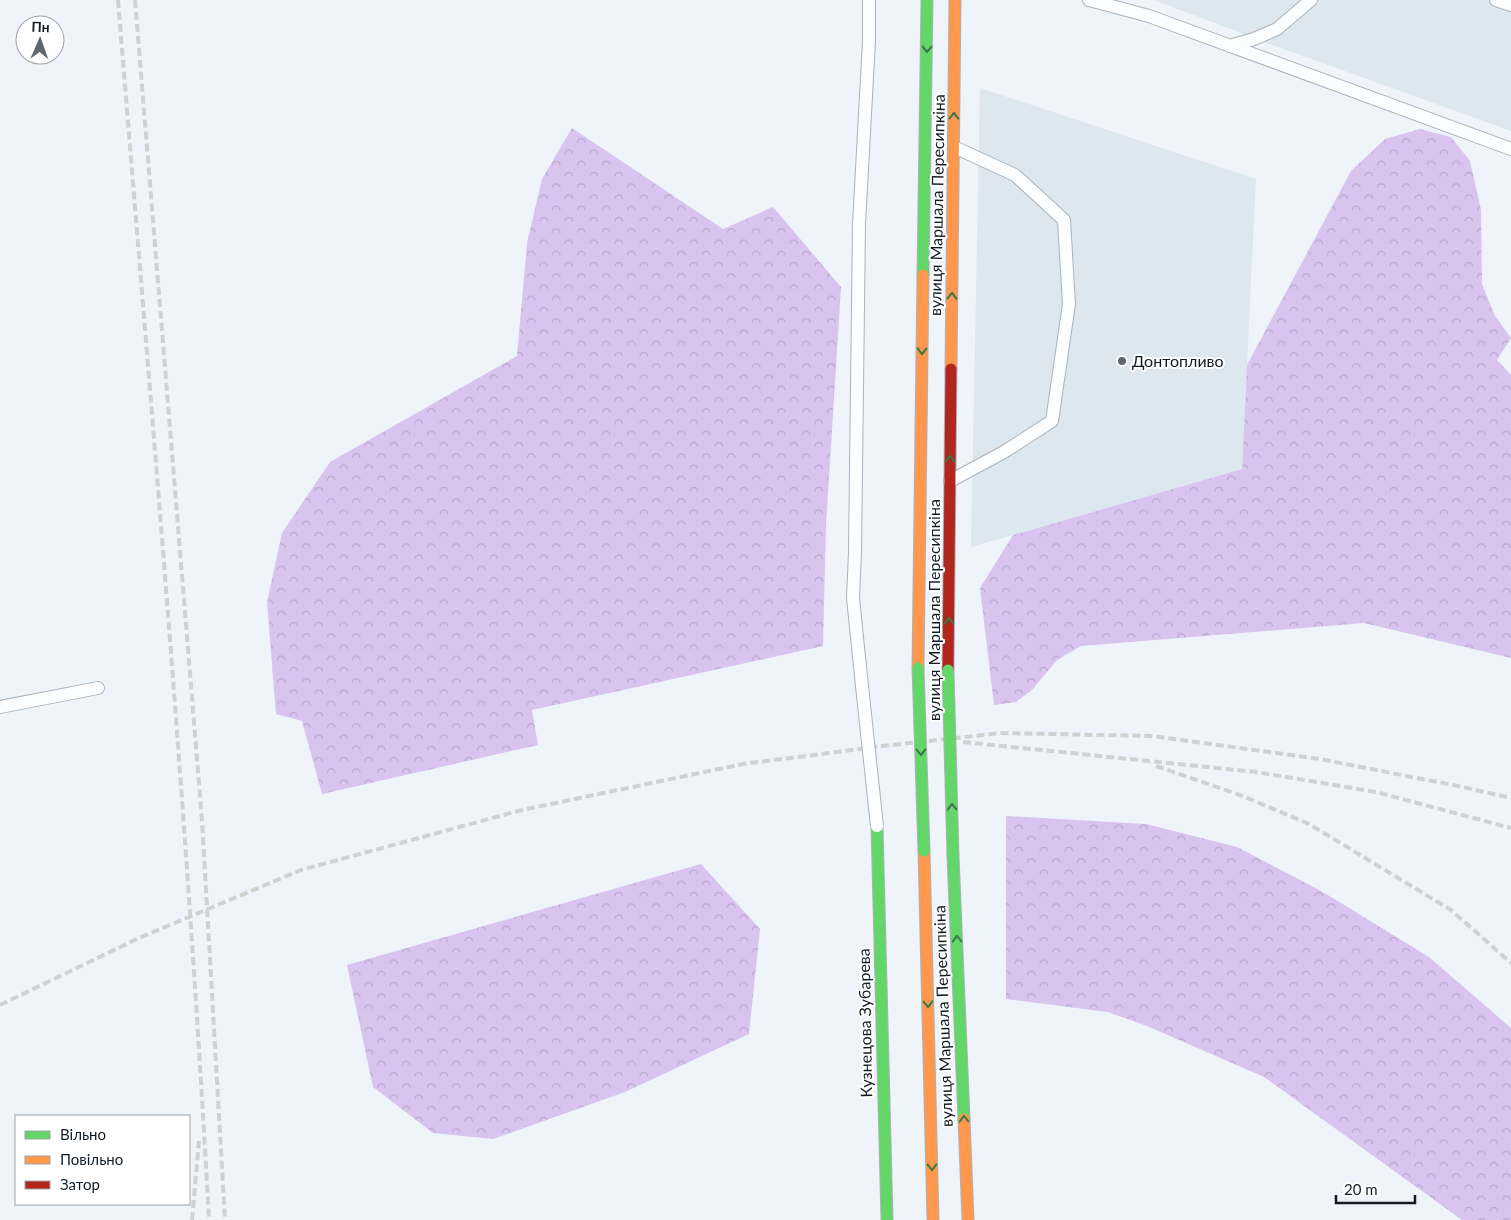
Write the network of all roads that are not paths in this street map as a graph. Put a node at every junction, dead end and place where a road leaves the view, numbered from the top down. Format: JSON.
{"nodes":[{"id":1,"x":869,"y":0,"type":"edge"},
{"id":2,"x":927,"y":0,"type":"edge"},
{"id":3,"x":956,"y":0,"type":"edge"},
{"id":4,"x":1089,"y":0,"type":"edge"},
{"id":5,"x":1311,"y":0,"type":"edge"},
{"id":6,"x":1496,"y":0,"type":"edge"},
{"id":7,"x":1511,"y":5,"type":"edge"},
{"id":8,"x":1229,"y":46,"type":"junction"},
{"id":9,"x":954,"y":147,"type":"junction"},
{"id":10,"x":1511,"y":149,"type":"edge"},
{"id":11,"x":950,"y":481,"type":"junction"},
{"id":12,"x":98,"y":688,"type":"dead end"},
{"id":13,"x":0,"y":707,"type":"edge"},
{"id":14,"x":877,"y":826,"type":"joint"},
{"id":15,"x":887,"y":1220,"type":"edge"},
{"id":16,"x":933,"y":1220,"type":"edge"},
{"id":17,"x":968,"y":1220,"type":"edge"}],
"edges":[{"from":1,"to":14,"type":"lane","bridge":true},
{"from":2,"to":16,"type":"main road","name":"вулиця Маршала Пересипкіна","one_way":true,"bridge":true},
{"from":9,"to":3,"type":"main road","name":"вулиця Маршала Пересипкіна","one_way":true},
{"from":4,"to":8,"type":"lane"},
{"from":5,"to":8,"type":"lane"},
{"from":6,"to":7,"type":"lane"},
{"from":8,"to":10,"type":"lane"},
{"from":11,"to":9,"type":"main road","name":"вулиця Маршала Пересипкіна","one_way":true},
{"from":9,"to":11,"type":"lane"},
{"from":17,"to":11,"type":"main road","name":"вулиця Маршала Пересипкіна","one_way":true,"bridge":true},
{"from":12,"to":13,"type":"lane"},
{"from":14,"to":15,"type":"main road","name":"Кузнецова Зубарева"}]}
